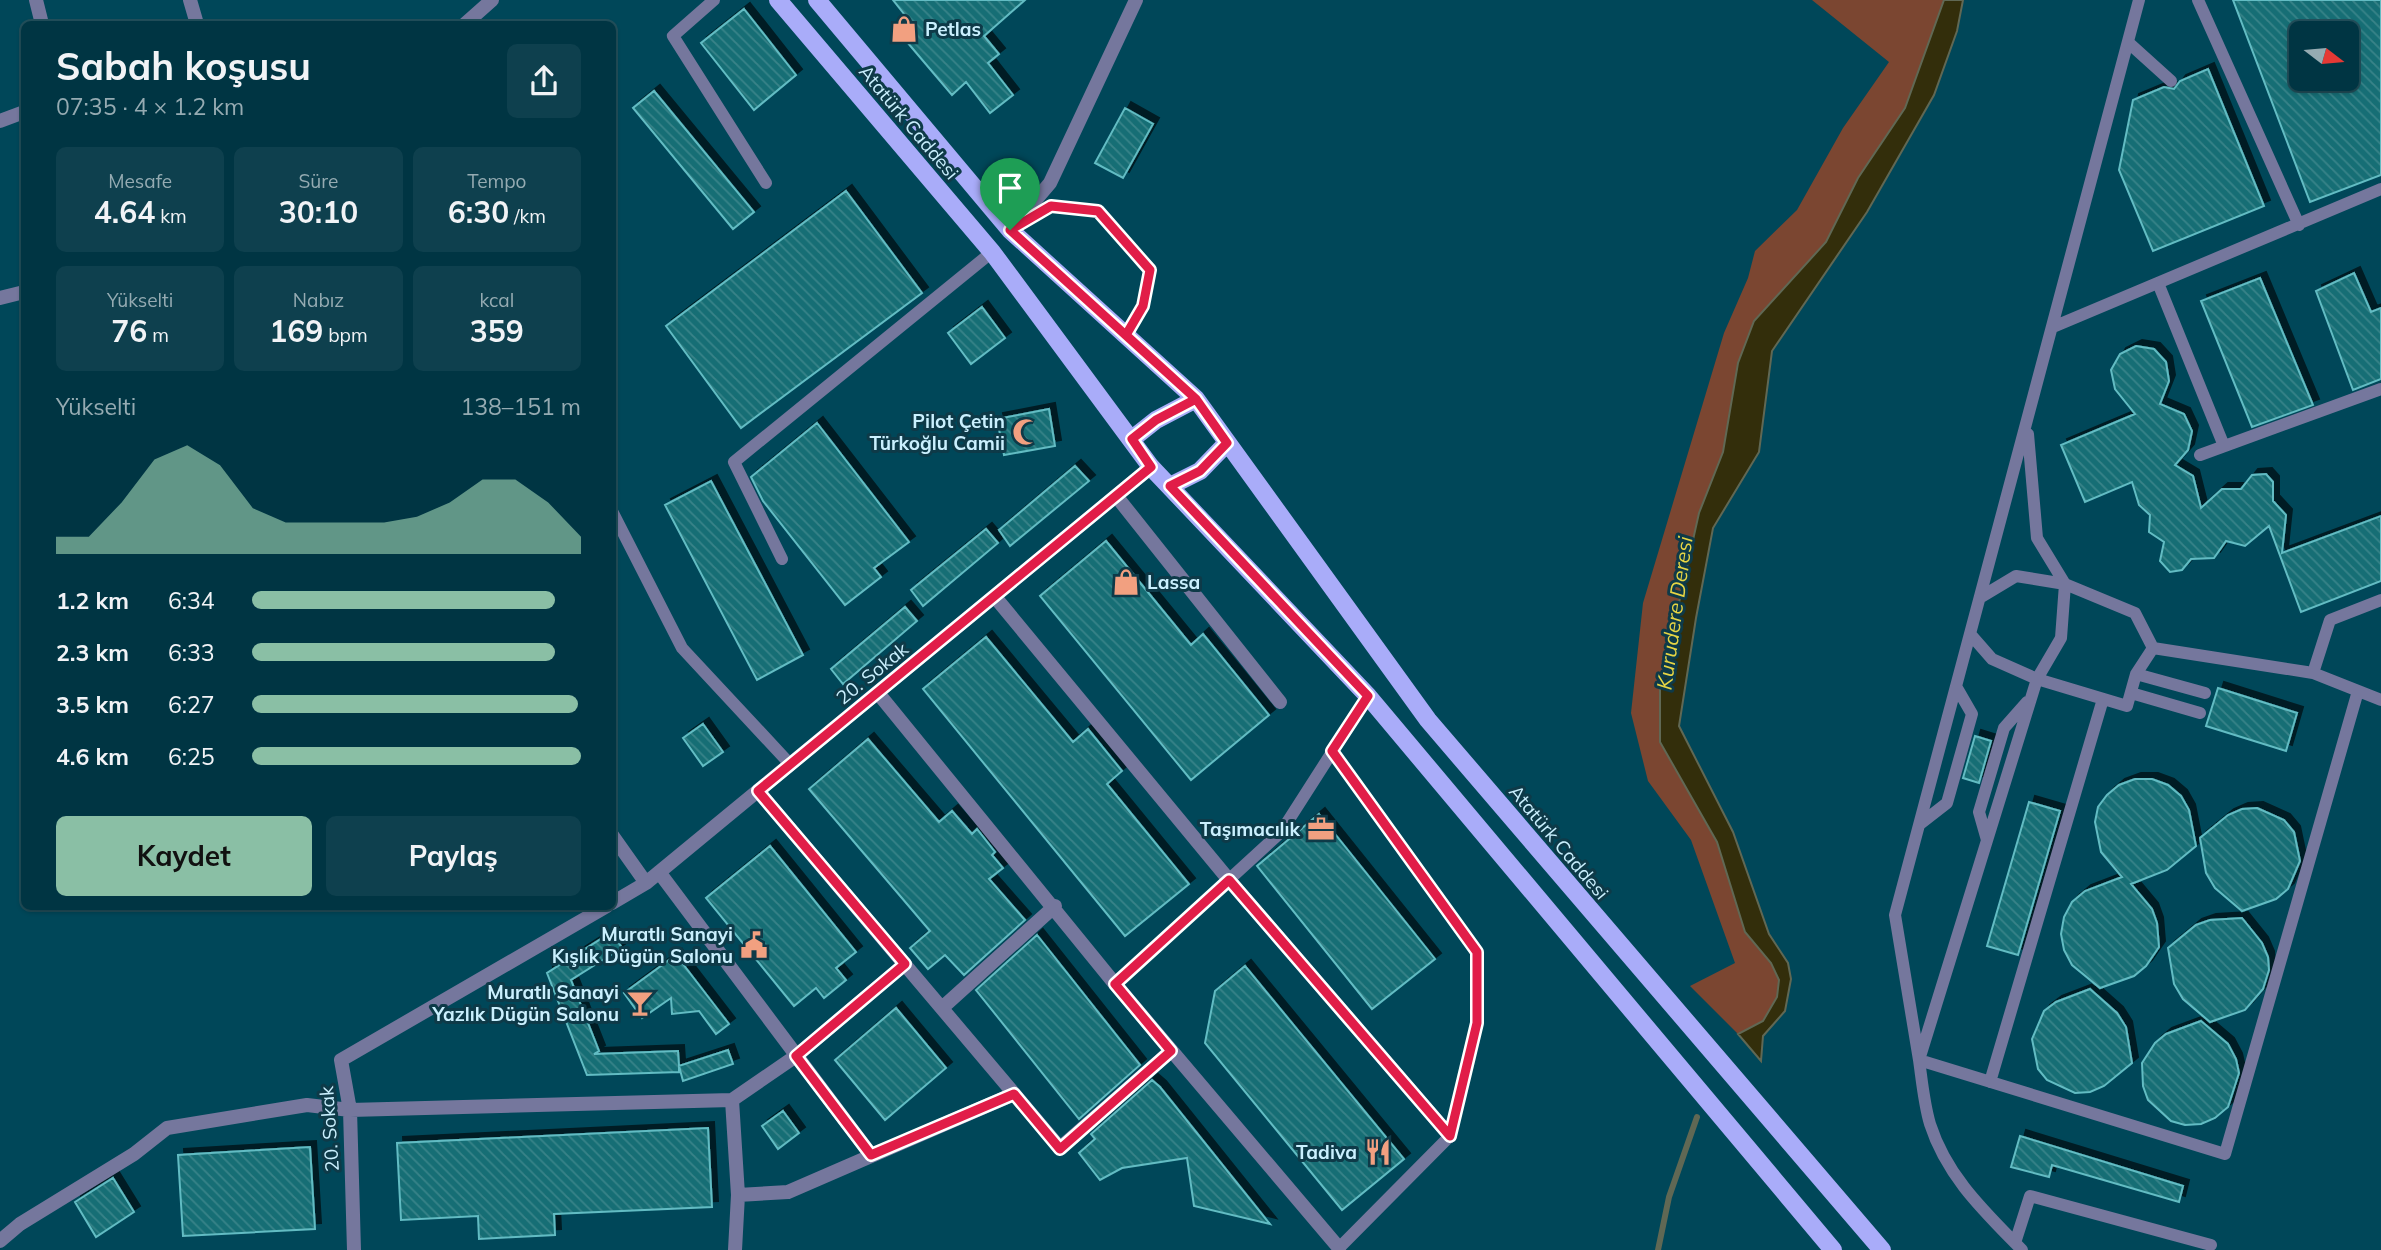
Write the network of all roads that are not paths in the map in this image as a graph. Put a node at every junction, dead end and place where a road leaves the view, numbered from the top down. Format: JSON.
{"nodes":[{"id":1,"x":36,"y":0,"type":"edge"},
{"id":2,"x":190,"y":0,"type":"edge"},
{"id":3,"x":492,"y":0,"type":"edge"},
{"id":4,"x":714,"y":0,"type":"edge"},
{"id":5,"x":778,"y":0,"type":"edge"},
{"id":6,"x":817,"y":0,"type":"edge"},
{"id":7,"x":1136,"y":0,"type":"edge"},
{"id":8,"x":2139,"y":0,"type":"edge"},
{"id":9,"x":2198,"y":0,"type":"edge"},
{"id":10,"x":42,"y":21,"type":"edge"},
{"id":11,"x":196,"y":21,"type":"edge"},
{"id":12,"x":468,"y":21,"type":"edge"},
{"id":13,"x":2130,"y":44,"type":"junction"},
{"id":14,"x":2171,"y":81,"type":"dead end"},
{"id":15,"x":21,"y":113,"type":"edge"},
{"id":16,"x":0,"y":121,"type":"edge"},
{"id":17,"x":766,"y":183,"type":"dead end"},
{"id":18,"x":2381,"y":190,"type":"edge"},
{"id":19,"x":2299,"y":225,"type":"junction"},
{"id":20,"x":1010,"y":230,"type":"junction"},
{"id":21,"x":992,"y":252,"type":"junction"},
{"id":22,"x":2158,"y":283,"type":"junction"},
{"id":23,"x":21,"y":293,"type":"edge"},
{"id":24,"x":0,"y":298,"type":"edge"},
{"id":25,"x":2053,"y":327,"type":"junction"},
{"id":26,"x":1126,"y":335,"type":"junction"},
{"id":27,"x":2381,"y":389,"type":"edge"},
{"id":28,"x":1196,"y":399,"type":"junction"},
{"id":29,"x":2027,"y":425,"type":"junction"},
{"id":30,"x":1132,"y":439,"type":"junction"},
{"id":31,"x":1227,"y":443,"type":"junction"},
{"id":32,"x":2224,"y":446,"type":"junction"},
{"id":33,"x":2200,"y":455,"type":"dead end"},
{"id":34,"x":1151,"y":467,"type":"junction"},
{"id":35,"x":1170,"y":486,"type":"junction"},
{"id":36,"x":1117,"y":497,"type":"junction"},
{"id":37,"x":616,"y":519,"type":"edge"},
{"id":38,"x":782,"y":559,"type":"dead end"},
{"id":39,"x":2065,"y":584,"type":"junction"},
{"id":40,"x":995,"y":597,"type":"junction"},
{"id":41,"x":1981,"y":597,"type":"junction"},
{"id":42,"x":2381,"y":600,"type":"edge"},
{"id":43,"x":1971,"y":635,"type":"junction"},
{"id":44,"x":2153,"y":648,"type":"junction"},
{"id":45,"x":2313,"y":673,"type":"junction"},
{"id":46,"x":2136,"y":674,"type":"junction"},
{"id":47,"x":2037,"y":680,"type":"junction"},
{"id":48,"x":1957,"y":688,"type":"junction"},
{"id":49,"x":2358,"y":691,"type":"junction"},
{"id":50,"x":878,"y":693,"type":"junction"},
{"id":51,"x":2131,"y":693,"type":"junction"},
{"id":52,"x":2205,"y":693,"type":"dead end"},
{"id":53,"x":1368,"y":696,"type":"junction"},
{"id":54,"x":2103,"y":699,"type":"junction"},
{"id":55,"x":2381,"y":700,"type":"edge"},
{"id":56,"x":1280,"y":702,"type":"dead end"},
{"id":57,"x":2200,"y":713,"type":"dead end"},
{"id":58,"x":1332,"y":751,"type":"junction"},
{"id":59,"x":790,"y":764,"type":"junction"},
{"id":60,"x":758,"y":791,"type":"junction"},
{"id":61,"x":1920,"y":824,"type":"junction"},
{"id":62,"x":616,"y":841,"type":"edge"},
{"id":63,"x":659,"y":872,"type":"junction"},
{"id":64,"x":1229,"y":880,"type":"junction"},
{"id":65,"x":646,"y":883,"type":"junction"},
{"id":66,"x":616,"y":901,"type":"edge"},
{"id":67,"x":1055,"y":906,"type":"junction"},
{"id":68,"x":600,"y":910,"type":"edge"},
{"id":69,"x":905,"y":964,"type":"junction"},
{"id":70,"x":1115,"y":984,"type":"junction"},
{"id":71,"x":942,"y":1008,"type":"junction"},
{"id":72,"x":1171,"y":1051,"type":"junction"},
{"id":73,"x":796,"y":1056,"type":"junction"},
{"id":74,"x":1919,"y":1060,"type":"junction"},
{"id":75,"x":1990,"y":1082,"type":"junction"},
{"id":76,"x":1014,"y":1094,"type":"junction"},
{"id":77,"x":732,"y":1100,"type":"junction"},
{"id":78,"x":350,"y":1110,"type":"junction"},
{"id":79,"x":1450,"y":1136,"type":"junction"},
{"id":80,"x":871,"y":1155,"type":"junction"},
{"id":81,"x":738,"y":1195,"type":"junction"},
{"id":82,"x":0,"y":1241,"type":"edge"},
{"id":83,"x":2211,"y":1245,"type":"dead end"},
{"id":84,"x":2019,"y":1246,"type":"edge"},
{"id":85,"x":1339,"y":1248,"type":"edge"},
{"id":86,"x":354,"y":1250,"type":"edge"},
{"id":87,"x":735,"y":1250,"type":"edge"},
{"id":88,"x":1833,"y":1250,"type":"edge"},
{"id":89,"x":1882,"y":1250,"type":"edge"},
{"id":90,"x":2034,"y":1250,"type":"edge"}],
"edges":[{"from":1,"to":10,"type":"street"},
{"from":2,"to":11,"type":"street"},
{"from":3,"to":12,"type":"street"},
{"from":4,"to":17,"type":"lane"},
{"from":5,"to":21,"type":"main road","name":"Atatürk Caddesi"},
{"from":6,"to":20,"type":"main road","name":"Atatürk Caddesi"},
{"from":7,"to":20,"type":"street"},
{"from":8,"to":13,"type":"lane"},
{"from":9,"to":19,"type":"lane"},
{"from":13,"to":14,"type":"lane"},
{"from":13,"to":25,"type":"lane"},
{"from":15,"to":16,"type":"street"},
{"from":18,"to":19,"type":"lane"},
{"from":19,"to":22,"type":"lane"},
{"from":20,"to":26,"type":"main road","name":"Atatürk Caddesi"},
{"from":20,"to":26,"type":"lane"},
{"from":21,"to":30,"type":"main road","name":"Atatürk Caddesi"},
{"from":21,"to":38,"type":"lane"},
{"from":22,"to":25,"type":"lane"},
{"from":22,"to":32,"type":"lane"},
{"from":23,"to":24,"type":"street"},
{"from":25,"to":29,"type":"lane"},
{"from":26,"to":28,"type":"main road","name":"Atatürk Caddesi"},
{"from":27,"to":32,"type":"lane"},
{"from":28,"to":30,"type":"main road"},
{"from":28,"to":31,"type":"main road","name":"Atatürk Caddesi"},
{"from":29,"to":39,"type":"lane"},
{"from":29,"to":41,"type":"lane"},
{"from":30,"to":34,"type":"main road","name":"Atatürk Caddesi"},
{"from":31,"to":35,"type":"main road"},
{"from":31,"to":89,"type":"main road","name":"Atatürk Caddesi"},
{"from":32,"to":33,"type":"lane"},
{"from":34,"to":35,"type":"main road","name":"Atatürk Caddesi"},
{"from":34,"to":36,"type":"street","name":"20. Sokak"},
{"from":35,"to":53,"type":"main road"},
{"from":36,"to":40,"type":"street","name":"20. Sokak"},
{"from":36,"to":56,"type":"street"},
{"from":37,"to":59,"type":"lane"},
{"from":39,"to":41,"type":"lane"},
{"from":39,"to":44,"type":"lane"},
{"from":39,"to":47,"type":"lane"},
{"from":40,"to":50,"type":"street","name":"20. Sokak"},
{"from":40,"to":64,"type":"street"},
{"from":41,"to":43,"type":"lane"},
{"from":42,"to":45,"type":"lane"},
{"from":43,"to":47,"type":"lane"},
{"from":43,"to":48,"type":"lane"},
{"from":44,"to":45,"type":"lane"},
{"from":44,"to":46,"type":"lane"},
{"from":45,"to":49,"type":"lane"},
{"from":46,"to":51,"type":"lane"},
{"from":46,"to":52,"type":"lane"},
{"from":47,"to":54,"type":"lane"},
{"from":47,"to":74,"type":"lane"},
{"from":48,"to":61,"type":"lane"},
{"from":48,"to":61,"type":"lane"},
{"from":49,"to":55,"type":"lane"},
{"from":49,"to":75,"type":"lane"},
{"from":50,"to":59,"type":"street","name":"20. Sokak"},
{"from":50,"to":67,"type":"street"},
{"from":51,"to":54,"type":"lane"},
{"from":51,"to":57,"type":"lane"},
{"from":53,"to":58,"type":"lane"},
{"from":53,"to":88,"type":"main road"},
{"from":54,"to":75,"type":"lane"},
{"from":58,"to":64,"type":"lane"},
{"from":58,"to":79,"type":"lane"},
{"from":59,"to":60,"type":"street","name":"20. Sokak"},
{"from":60,"to":63,"type":"street","name":"20. Sokak"},
{"from":60,"to":69,"type":"street"},
{"from":61,"to":74,"type":"lane"},
{"from":62,"to":65,"type":"street"},
{"from":63,"to":65,"type":"street","name":"20. Sokak"},
{"from":63,"to":73,"type":"street"},
{"from":64,"to":70,"type":"lane"},
{"from":64,"to":79,"type":"street"},
{"from":65,"to":66,"type":"street","name":"20. Sokak"},
{"from":67,"to":70,"type":"street"},
{"from":67,"to":71,"type":"street"},
{"from":68,"to":78,"type":"street","name":"20. Sokak"},
{"from":69,"to":71,"type":"street"},
{"from":69,"to":73,"type":"street"},
{"from":70,"to":72,"type":"street"},
{"from":71,"to":76,"type":"street"},
{"from":72,"to":76,"type":"street"},
{"from":72,"to":85,"type":"street"},
{"from":73,"to":77,"type":"street"},
{"from":73,"to":80,"type":"street"},
{"from":74,"to":75,"type":"lane"},
{"from":74,"to":84,"type":"lane"},
{"from":76,"to":80,"type":"street"},
{"from":77,"to":78,"type":"street"},
{"from":77,"to":81,"type":"street"},
{"from":78,"to":82,"type":"street"},
{"from":78,"to":86,"type":"street","name":"20. Sokak"},
{"from":79,"to":85,"type":"lane"},
{"from":80,"to":81,"type":"street"},
{"from":81,"to":87,"type":"street"},
{"from":83,"to":84,"type":"lane"},
{"from":84,"to":90,"type":"lane"}]}
